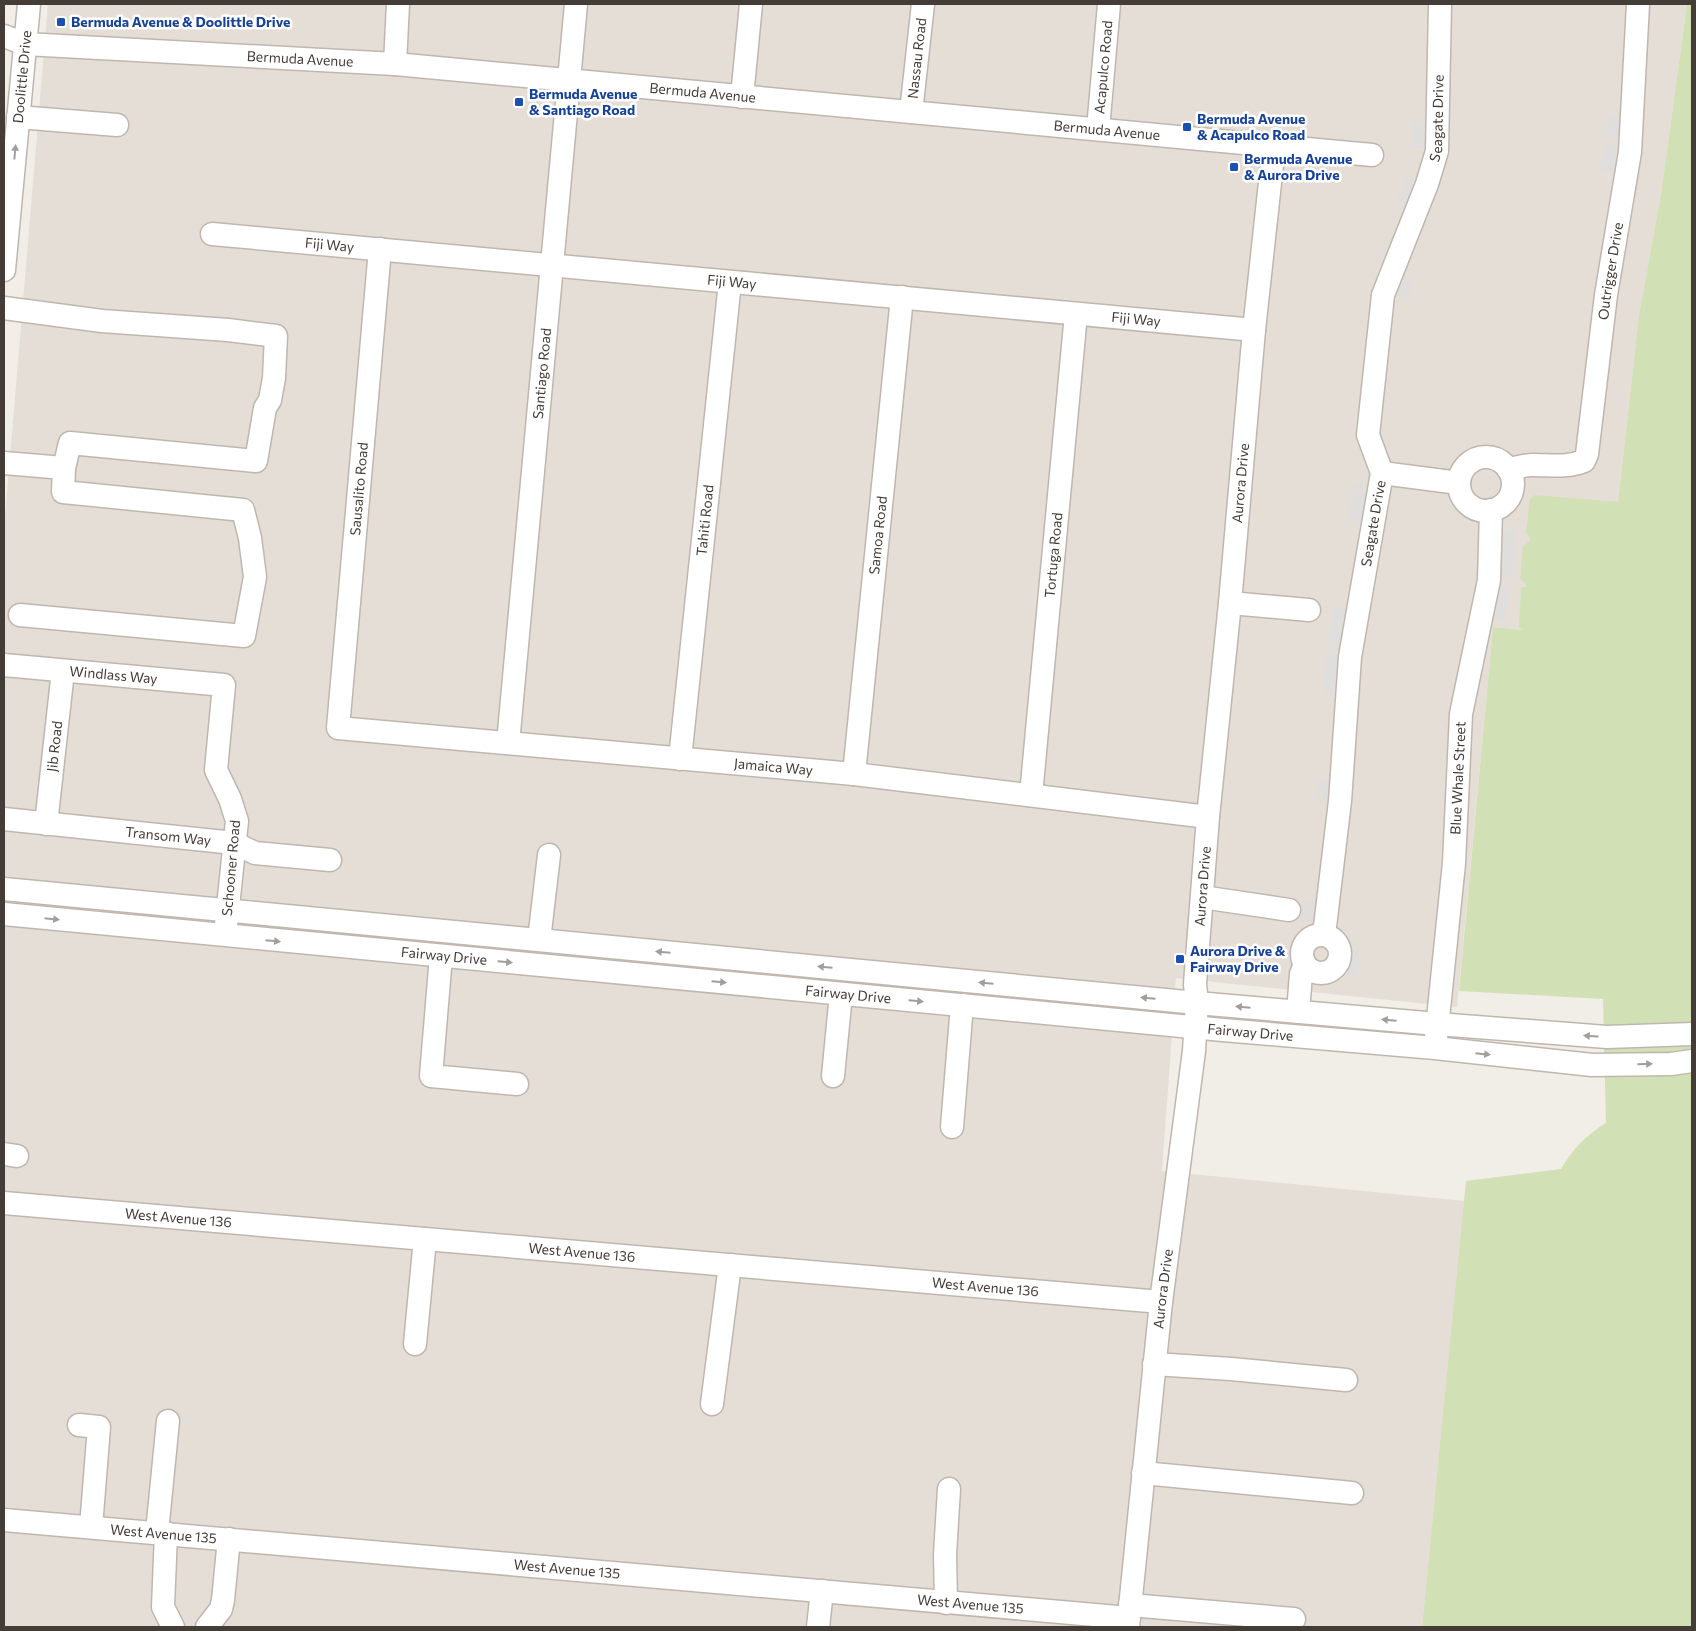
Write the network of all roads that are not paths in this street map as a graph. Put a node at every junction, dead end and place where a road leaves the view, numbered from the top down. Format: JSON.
{"nodes":[{"id":1,"x":29,"y":4,"type":"edge"},
{"id":2,"x":398,"y":4,"type":"edge"},
{"id":3,"x":576,"y":4,"type":"edge"},
{"id":4,"x":751,"y":4,"type":"edge"},
{"id":5,"x":923,"y":4,"type":"edge"},
{"id":6,"x":1109,"y":4,"type":"edge"},
{"id":7,"x":1440,"y":4,"type":"edge"},
{"id":8,"x":1638,"y":4,"type":"edge"},
{"id":9,"x":4,"y":36,"type":"edge"},
{"id":10,"x":25,"y":44,"type":"junction"},
{"id":11,"x":395,"y":64,"type":"junction"},
{"id":12,"x":568,"y":80,"type":"junction"},
{"id":13,"x":742,"y":96,"type":"junction"},
{"id":14,"x":912,"y":112,"type":"junction"},
{"id":15,"x":18,"y":117,"type":"junction"},
{"id":16,"x":116,"y":125,"type":"dead end"},
{"id":17,"x":1098,"y":129,"type":"junction"},
{"id":18,"x":1274,"y":146,"type":"junction"},
{"id":19,"x":1372,"y":154,"type":"dead end"},
{"id":20,"x":212,"y":234,"type":"dead end"},
{"id":21,"x":380,"y":249,"type":"junction"},
{"id":22,"x":552,"y":265,"type":"junction"},
{"id":23,"x":4,"y":270,"type":"edge"},
{"id":24,"x":730,"y":282,"type":"junction"},
{"id":25,"x":902,"y":298,"type":"junction"},
{"id":26,"x":4,"y":308,"type":"edge"},
{"id":27,"x":1076,"y":314,"type":"junction"},
{"id":28,"x":1254,"y":330,"type":"junction"},
{"id":29,"x":4,"y":463,"type":"edge"},
{"id":30,"x":64,"y":468,"type":"junction"},
{"id":31,"x":1508,"y":469,"type":"junction"},
{"id":32,"x":1382,"y":473,"type":"junction"},
{"id":33,"x":1459,"y":483,"type":"junction"},
{"id":34,"x":1491,"y":510,"type":"junction"},
{"id":35,"x":1230,"y":602,"type":"junction"},
{"id":36,"x":1310,"y":610,"type":"dead end"},
{"id":37,"x":20,"y":615,"type":"dead end"},
{"id":38,"x":4,"y":665,"type":"edge"},
{"id":39,"x":63,"y":671,"type":"junction"},
{"id":40,"x":224,"y":685,"type":"joint"},
{"id":41,"x":338,"y":728,"type":"joint"},
{"id":42,"x":508,"y":743,"type":"junction"},
{"id":43,"x":680,"y":758,"type":"junction"},
{"id":44,"x":854,"y":774,"type":"junction"},
{"id":45,"x":1031,"y":795,"type":"junction"},
{"id":46,"x":1208,"y":817,"type":"junction"},
{"id":47,"x":4,"y":819,"type":"edge"},
{"id":48,"x":46,"y":824,"type":"junction"},
{"id":49,"x":234,"y":843,"type":"junction"},
{"id":50,"x":549,"y":855,"type":"dead end"},
{"id":51,"x":330,"y":860,"type":"dead end"},
{"id":52,"x":4,"y":889,"type":"edge"},
{"id":53,"x":1202,"y":897,"type":"junction"},
{"id":54,"x":1289,"y":910,"type":"dead end"},
{"id":55,"x":227,"y":911,"type":"junction"},
{"id":56,"x":4,"y":914,"type":"edge"},
{"id":57,"x":1324,"y":935,"type":"junction"},
{"id":58,"x":225,"y":936,"type":"junction"},
{"id":59,"x":539,"y":940,"type":"junction"},
{"id":60,"x":441,"y":956,"type":"junction"},
{"id":61,"x":783,"y":964,"type":"junction"},
{"id":62,"x":1305,"y":964,"type":"junction"},
{"id":63,"x":780,"y":988,"type":"junction"},
{"id":64,"x":841,"y":994,"type":"junction"},
{"id":65,"x":1196,"y":1003,"type":"junction"},
{"id":66,"x":962,"y":1006,"type":"junction"},
{"id":67,"x":1298,"y":1012,"type":"junction"},
{"id":68,"x":1437,"y":1024,"type":"junction"},
{"id":69,"x":1194,"y":1027,"type":"junction"},
{"id":70,"x":1692,"y":1034,"type":"edge"},
{"id":71,"x":1435,"y":1048,"type":"junction"},
{"id":72,"x":1692,"y":1061,"type":"edge"},
{"id":73,"x":833,"y":1076,"type":"dead end"},
{"id":74,"x":517,"y":1084,"type":"dead end"},
{"id":75,"x":952,"y":1126,"type":"dead end"},
{"id":76,"x":4,"y":1203,"type":"edge"},
{"id":77,"x":425,"y":1239,"type":"junction"},
{"id":78,"x":730,"y":1265,"type":"junction"},
{"id":79,"x":1161,"y":1302,"type":"junction"},
{"id":80,"x":415,"y":1344,"type":"dead end"},
{"id":81,"x":1154,"y":1364,"type":"junction"},
{"id":82,"x":1346,"y":1380,"type":"dead end"},
{"id":83,"x":712,"y":1404,"type":"dead end"},
{"id":84,"x":168,"y":1421,"type":"dead end"},
{"id":85,"x":79,"y":1425,"type":"dead end"},
{"id":86,"x":1143,"y":1473,"type":"junction"},
{"id":87,"x":949,"y":1489,"type":"dead end"},
{"id":88,"x":1352,"y":1493,"type":"dead end"},
{"id":89,"x":4,"y":1520,"type":"edge"},
{"id":90,"x":91,"y":1526,"type":"junction"},
{"id":91,"x":161,"y":1533,"type":"junction"},
{"id":92,"x":229,"y":1539,"type":"junction"},
{"id":93,"x":822,"y":1591,"type":"junction"},
{"id":94,"x":946,"y":1603,"type":"junction"},
{"id":95,"x":1129,"y":1617,"type":"edge"},
{"id":96,"x":223,"y":1618,"type":"edge"},
{"id":97,"x":1294,"y":1619,"type":"dead end"},
{"id":98,"x":173,"y":1627,"type":"edge"},
{"id":99,"x":207,"y":1627,"type":"edge"},
{"id":100,"x":818,"y":1627,"type":"edge"}],
"edges":[{"from":1,"to":10,"type":"street","name":"Doolittle Drive"},
{"from":2,"to":11,"type":"street"},
{"from":3,"to":12,"type":"street","name":"Santiago Road"},
{"from":4,"to":13,"type":"street"},
{"from":5,"to":14,"type":"street","name":"Nassau Road"},
{"from":6,"to":17,"type":"street","name":"Acapulco Road"},
{"from":7,"to":32,"type":"street","name":"Seagate Drive"},
{"from":8,"to":31,"type":"street","name":"Outrigger Drive"},
{"from":9,"to":10,"type":"street","name":"Bermuda Avenue"},
{"from":10,"to":11,"type":"street","name":"Bermuda Avenue"},
{"from":10,"to":15,"type":"street","name":"Doolittle Drive"},
{"from":11,"to":12,"type":"street","name":"Bermuda Avenue"},
{"from":12,"to":13,"type":"street","name":"Bermuda Avenue"},
{"from":12,"to":22,"type":"street","name":"Santiago Road"},
{"from":13,"to":14,"type":"street","name":"Bermuda Avenue"},
{"from":14,"to":17,"type":"street","name":"Bermuda Avenue"},
{"from":15,"to":16,"type":"street"},
{"from":23,"to":15,"type":"street","name":"Doolittle Drive","one_way":true},
{"from":17,"to":18,"type":"street","name":"Bermuda Avenue"},
{"from":18,"to":19,"type":"street","name":"Bermuda Avenue"},
{"from":18,"to":28,"type":"street","name":"Aurora Drive"},
{"from":20,"to":21,"type":"street","name":"Fiji Way"},
{"from":21,"to":22,"type":"street","name":"Fiji Way"},
{"from":21,"to":41,"type":"street","name":"Sausalito Road"},
{"from":22,"to":24,"type":"street","name":"Fiji Way"},
{"from":22,"to":42,"type":"street","name":"Santiago Road"},
{"from":24,"to":25,"type":"street","name":"Fiji Way"},
{"from":24,"to":43,"type":"street","name":"Tahiti Road"},
{"from":25,"to":27,"type":"street","name":"Fiji Way"},
{"from":25,"to":44,"type":"street","name":"Samoa Road"},
{"from":26,"to":30,"type":"street"},
{"from":27,"to":28,"type":"street","name":"Fiji Way"},
{"from":27,"to":45,"type":"street","name":"Tortuga Road"},
{"from":28,"to":35,"type":"street","name":"Aurora Drive"},
{"from":29,"to":30,"type":"street"},
{"from":30,"to":37,"type":"street"},
{"from":31,"to":33,"type":"street"},
{"from":31,"to":34,"type":"street"},
{"from":32,"to":33,"type":"street"},
{"from":32,"to":57,"type":"street","name":"Seagate Drive"},
{"from":33,"to":34,"type":"street"},
{"from":34,"to":68,"type":"street","name":"Blue Whale Street"},
{"from":35,"to":36,"type":"street"},
{"from":35,"to":46,"type":"street","name":"Aurora Drive"},
{"from":38,"to":39,"type":"street","name":"Windlass Way"},
{"from":39,"to":40,"type":"street","name":"Windlass Way"},
{"from":39,"to":48,"type":"street","name":"Jib Road"},
{"from":40,"to":49,"type":"street","name":"Schooner Road"},
{"from":41,"to":42,"type":"street","name":"Jamaica Way"},
{"from":42,"to":43,"type":"street","name":"Jamaica Way"},
{"from":43,"to":44,"type":"street","name":"Jamaica Way"},
{"from":44,"to":45,"type":"street","name":"Jamaica Way"},
{"from":45,"to":46,"type":"street","name":"Jamaica Way"},
{"from":46,"to":53,"type":"street","name":"Aurora Drive"},
{"from":47,"to":48,"type":"street","name":"Transom Way"},
{"from":48,"to":49,"type":"street","name":"Transom Way"},
{"from":49,"to":51,"type":"street","name":"Transom Way"},
{"from":49,"to":55,"type":"street","name":"Schooner Road"},
{"from":50,"to":59,"type":"street"},
{"from":52,"to":55,"type":"street","name":"Fairway Drive"},
{"from":53,"to":54,"type":"street"},
{"from":53,"to":65,"type":"street","name":"Aurora Drive"},
{"from":55,"to":58,"type":"street","name":"Schooner Road"},
{"from":55,"to":59,"type":"street","name":"Fairway Drive"},
{"from":56,"to":58,"type":"street","name":"Fairway Drive","one_way":true},
{"from":57,"to":62,"type":"street"},
{"from":57,"to":62,"type":"street"},
{"from":58,"to":60,"type":"street","name":"Fairway Drive","one_way":true},
{"from":61,"to":59,"type":"street","name":"Fairway Drive","one_way":true},
{"from":60,"to":63,"type":"street","name":"Fairway Drive","one_way":true},
{"from":60,"to":74,"type":"street"},
{"from":61,"to":63,"type":"street"},
{"from":65,"to":61,"type":"street","name":"Fairway Drive","one_way":true},
{"from":62,"to":67,"type":"street"},
{"from":63,"to":64,"type":"street","name":"Fairway Drive"},
{"from":64,"to":66,"type":"street","name":"Fairway Drive","one_way":true},
{"from":64,"to":73,"type":"street"},
{"from":67,"to":65,"type":"street","name":"Fairway Drive","one_way":true},
{"from":65,"to":69,"type":"street","name":"Aurora Drive"},
{"from":66,"to":69,"type":"street","name":"Fairway Drive"},
{"from":66,"to":75,"type":"street"},
{"from":68,"to":67,"type":"street","name":"Fairway Drive","one_way":true},
{"from":70,"to":68,"type":"street","name":"Fairway Drive","one_way":true},
{"from":68,"to":71,"type":"street","name":"Blue Whale Street"},
{"from":69,"to":71,"type":"street","name":"Fairway Drive"},
{"from":69,"to":79,"type":"street","name":"Aurora Drive"},
{"from":71,"to":72,"type":"street","name":"Fairway Drive","one_way":true},
{"from":76,"to":77,"type":"street","name":"West Avenue 136"},
{"from":77,"to":78,"type":"street","name":"West Avenue 136"},
{"from":77,"to":80,"type":"street"},
{"from":78,"to":79,"type":"street","name":"West Avenue 136"},
{"from":78,"to":83,"type":"street"},
{"from":79,"to":81,"type":"street","name":"Aurora Drive"},
{"from":81,"to":82,"type":"street"},
{"from":81,"to":86,"type":"street","name":"Aurora Drive"},
{"from":84,"to":91,"type":"street"},
{"from":85,"to":90,"type":"street"},
{"from":86,"to":88,"type":"street"},
{"from":86,"to":95,"type":"street","name":"Aurora Drive"},
{"from":87,"to":94,"type":"street"},
{"from":89,"to":90,"type":"street","name":"West Avenue 135"},
{"from":90,"to":91,"type":"street","name":"West Avenue 135"},
{"from":91,"to":92,"type":"street","name":"West Avenue 135"},
{"from":91,"to":98,"type":"street"},
{"from":92,"to":93,"type":"street","name":"West Avenue 135"},
{"from":92,"to":96,"type":"street"},
{"from":93,"to":94,"type":"street","name":"West Avenue 135"},
{"from":93,"to":100,"type":"street"},
{"from":94,"to":95,"type":"street","name":"West Avenue 135"},
{"from":95,"to":97,"type":"street","name":"West Avenue 135"},
{"from":96,"to":99,"type":"street"}]}
